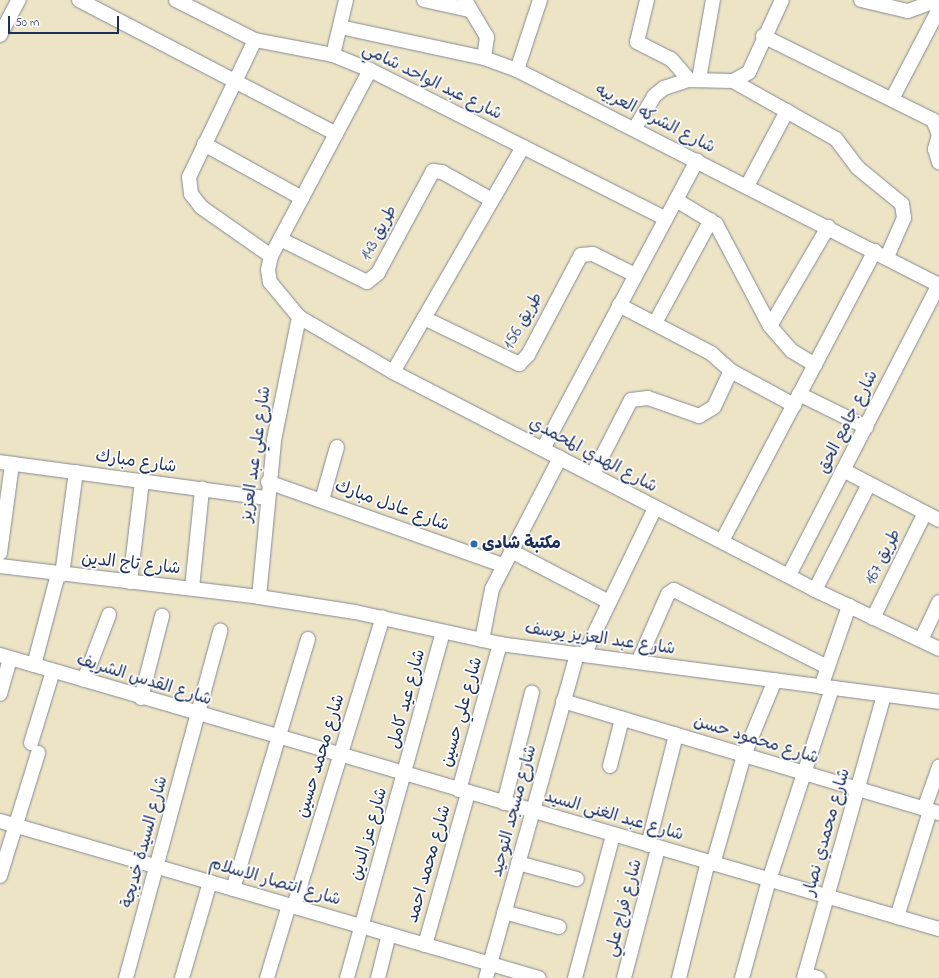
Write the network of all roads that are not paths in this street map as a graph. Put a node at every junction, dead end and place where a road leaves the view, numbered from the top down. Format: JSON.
{"nodes":[{"id":1,"x":19,"y":0,"type":"edge"},
{"id":2,"x":79,"y":0,"type":"edge"},
{"id":3,"x":176,"y":0,"type":"edge"},
{"id":4,"x":346,"y":0,"type":"edge"},
{"id":5,"x":424,"y":0,"type":"edge"},
{"id":6,"x":540,"y":0,"type":"edge"},
{"id":7,"x":647,"y":0,"type":"edge"},
{"id":8,"x":713,"y":0,"type":"edge"},
{"id":9,"x":782,"y":0,"type":"edge"},
{"id":10,"x":861,"y":0,"type":"edge"},
{"id":11,"x":939,"y":0,"type":"edge"},
{"id":12,"x":467,"y":5,"type":"edge"},
{"id":13,"x":911,"y":6,"type":"edge"},
{"id":14,"x":939,"y":8,"type":"edge"},
{"id":15,"x":340,"y":27,"type":"junction"},
{"id":16,"x":0,"y":35,"type":"edge"},
{"id":17,"x":763,"y":36,"type":"junction"},
{"id":18,"x":255,"y":40,"type":"junction"},
{"id":19,"x":333,"y":55,"type":"junction"},
{"id":20,"x":484,"y":58,"type":"junction"},
{"id":21,"x":370,"y":70,"type":"junction"},
{"id":22,"x":517,"y":70,"type":"junction"},
{"id":23,"x":694,"y":79,"type":"junction"},
{"id":24,"x":235,"y":81,"type":"junction"},
{"id":25,"x":733,"y":81,"type":"junction"},
{"id":26,"x":892,"y":99,"type":"junction"},
{"id":27,"x":787,"y":111,"type":"junction"},
{"id":28,"x":634,"y":128,"type":"junction"},
{"id":29,"x":336,"y":134,"type":"junction"},
{"id":30,"x":939,"y":135,"type":"edge"},
{"id":31,"x":204,"y":144,"type":"junction"},
{"id":32,"x":523,"y":147,"type":"junction"},
{"id":33,"x":697,"y":161,"type":"junction"},
{"id":34,"x":939,"y":162,"type":"edge"},
{"id":35,"x":747,"y":186,"type":"junction"},
{"id":36,"x":302,"y":198,"type":"junction"},
{"id":37,"x":492,"y":200,"type":"junction"},
{"id":38,"x":676,"y":200,"type":"junction"},
{"id":39,"x":666,"y":219,"type":"junction"},
{"id":40,"x":711,"y":220,"type":"junction"},
{"id":41,"x":828,"y":227,"type":"junction"},
{"id":42,"x":280,"y":240,"type":"junction"},
{"id":43,"x":881,"y":254,"type":"junction"},
{"id":44,"x":271,"y":256,"type":"junction"},
{"id":45,"x":635,"y":275,"type":"junction"},
{"id":46,"x":939,"y":285,"type":"edge"},
{"id":47,"x":620,"y":305,"type":"junction"},
{"id":48,"x":299,"y":317,"type":"junction"},
{"id":49,"x":424,"y":318,"type":"junction"},
{"id":50,"x":655,"y":323,"type":"junction"},
{"id":51,"x":770,"y":326,"type":"junction"},
{"id":52,"x":815,"y":365,"type":"junction"},
{"id":53,"x":731,"y":371,"type":"junction"},
{"id":54,"x":393,"y":372,"type":"junction"},
{"id":55,"x":796,"y":400,"type":"junction"},
{"id":56,"x":866,"y":427,"type":"junction"},
{"id":57,"x":337,"y":447,"type":"dead end"},
{"id":58,"x":543,"y":449,"type":"junction"},
{"id":59,"x":560,"y":458,"type":"junction"},
{"id":60,"x":6,"y":463,"type":"edge"},
{"id":61,"x":843,"y":470,"type":"junction"},
{"id":62,"x":76,"y":472,"type":"junction"},
{"id":63,"x":593,"y":474,"type":"junction"},
{"id":64,"x":142,"y":481,"type":"junction"},
{"id":65,"x":268,"y":482,"type":"junction"},
{"id":66,"x":869,"y":484,"type":"junction"},
{"id":67,"x":202,"y":489,"type":"junction"},
{"id":68,"x":266,"y":498,"type":"junction"},
{"id":69,"x":322,"y":500,"type":"junction"},
{"id":70,"x":655,"y":508,"type":"junction"},
{"id":71,"x":925,"y":513,"type":"junction"},
{"id":72,"x":939,"y":520,"type":"edge"},
{"id":73,"x":722,"y":541,"type":"junction"},
{"id":74,"x":511,"y":551,"type":"junction"},
{"id":75,"x":0,"y":553,"type":"edge"},
{"id":76,"x":503,"y":565,"type":"junction"},
{"id":77,"x":0,"y":566,"type":"edge"},
{"id":78,"x":60,"y":574,"type":"junction"},
{"id":79,"x":789,"y":576,"type":"junction"},
{"id":80,"x":130,"y":582,"type":"junction"},
{"id":81,"x":192,"y":588,"type":"junction"},
{"id":82,"x":815,"y":590,"type":"junction"},
{"id":83,"x":258,"y":597,"type":"junction"},
{"id":84,"x":608,"y":602,"type":"junction"},
{"id":85,"x":939,"y":602,"type":"edge"},
{"id":86,"x":849,"y":606,"type":"junction"},
{"id":87,"x":109,"y":615,"type":"dead end"},
{"id":88,"x":162,"y":616,"type":"dead end"},
{"id":89,"x":383,"y":617,"type":"junction"},
{"id":90,"x":873,"y":618,"type":"junction"},
{"id":91,"x":220,"y":631,"type":"dead end"},
{"id":92,"x":443,"y":632,"type":"junction"},
{"id":93,"x":308,"y":639,"type":"dead end"},
{"id":94,"x":482,"y":640,"type":"junction"},
{"id":95,"x":921,"y":640,"type":"junction"},
{"id":96,"x":500,"y":644,"type":"junction"},
{"id":97,"x":939,"y":649,"type":"edge"},
{"id":98,"x":581,"y":654,"type":"junction"},
{"id":99,"x":5,"y":657,"type":"edge"},
{"id":100,"x":638,"y":662,"type":"junction"},
{"id":101,"x":34,"y":665,"type":"junction"},
{"id":102,"x":827,"y":667,"type":"junction"},
{"id":103,"x":53,"y":671,"type":"junction"},
{"id":104,"x":84,"y":680,"type":"junction"},
{"id":105,"x":775,"y":680,"type":"junction"},
{"id":106,"x":826,"y":687,"type":"junction"},
{"id":107,"x":532,"y":692,"type":"dead end"},
{"id":108,"x":0,"y":694,"type":"edge"},
{"id":109,"x":884,"y":695,"type":"junction"},
{"id":110,"x":141,"y":698,"type":"junction"},
{"id":111,"x":563,"y":701,"type":"junction"},
{"id":112,"x":939,"y":702,"type":"edge"},
{"id":113,"x":198,"y":715,"type":"junction"},
{"id":114,"x":622,"y":719,"type":"junction"},
{"id":115,"x":676,"y":735,"type":"junction"},
{"id":116,"x":278,"y":738,"type":"junction"},
{"id":117,"x":744,"y":755,"type":"junction"},
{"id":118,"x":340,"y":756,"type":"junction"},
{"id":119,"x":610,"y":766,"type":"dead end"},
{"id":120,"x":939,"y":767,"type":"edge"},
{"id":121,"x":802,"y":773,"type":"junction"},
{"id":122,"x":405,"y":774,"type":"junction"},
{"id":123,"x":857,"y":789,"type":"junction"},
{"id":124,"x":464,"y":792,"type":"junction"},
{"id":125,"x":504,"y":803,"type":"junction"},
{"id":126,"x":532,"y":811,"type":"junction"},
{"id":127,"x":931,"y":811,"type":"edge"},
{"id":128,"x":0,"y":821,"type":"edge"},
{"id":129,"x":16,"y":825,"type":"junction"},
{"id":130,"x":614,"y":835,"type":"junction"},
{"id":131,"x":653,"y":846,"type":"junction"},
{"id":132,"x":518,"y":863,"type":"junction"},
{"id":133,"x":711,"y":863,"type":"junction"},
{"id":134,"x":157,"y":866,"type":"junction"},
{"id":135,"x":0,"y":876,"type":"edge"},
{"id":136,"x":577,"y":879,"type":"dead end"},
{"id":137,"x":769,"y":880,"type":"junction"},
{"id":138,"x":210,"y":882,"type":"junction"},
{"id":139,"x":233,"y":889,"type":"junction"},
{"id":140,"x":827,"y":897,"type":"junction"},
{"id":141,"x":291,"y":906,"type":"junction"},
{"id":142,"x":504,"y":912,"type":"junction"},
{"id":143,"x":896,"y":917,"type":"junction"},
{"id":144,"x":362,"y":926,"type":"junction"},
{"id":145,"x":558,"y":927,"type":"dead end"},
{"id":146,"x":939,"y":929,"type":"edge"},
{"id":147,"x":390,"y":934,"type":"junction"},
{"id":148,"x":424,"y":945,"type":"junction"},
{"id":149,"x":490,"y":964,"type":"junction"},
{"id":150,"x":809,"y":977,"type":"edge"},
{"id":151,"x":126,"y":978,"type":"edge"},
{"id":152,"x":182,"y":978,"type":"edge"},
{"id":153,"x":267,"y":978,"type":"edge"},
{"id":154,"x":347,"y":978,"type":"edge"},
{"id":155,"x":378,"y":978,"type":"edge"},
{"id":156,"x":486,"y":978,"type":"edge"},
{"id":157,"x":539,"y":978,"type":"edge"},
{"id":158,"x":576,"y":978,"type":"edge"},
{"id":159,"x":624,"y":978,"type":"edge"},
{"id":160,"x":679,"y":978,"type":"edge"},
{"id":161,"x":742,"y":978,"type":"edge"}],
"edges":[{"from":1,"to":16,"type":"street"},
{"from":2,"to":24,"type":"street"},
{"from":3,"to":18,"type":"street","name":"شارع عبد الواحد شامي"},
{"from":4,"to":15,"type":"street"},
{"from":5,"to":12,"type":"street"},
{"from":6,"to":22,"type":"street"},
{"from":7,"to":23,"type":"street"},
{"from":8,"to":23,"type":"street"},
{"from":9,"to":17,"type":"street"},
{"from":10,"to":13,"type":"street"},
{"from":11,"to":13,"type":"street"},
{"from":12,"to":20,"type":"street"},
{"from":14,"to":26,"type":"street"},
{"from":15,"to":19,"type":"street"},
{"from":15,"to":20,"type":"street","name":"شارع الشركه العربيه"},
{"from":17,"to":25,"type":"street"},
{"from":17,"to":26,"type":"street"},
{"from":18,"to":19,"type":"street","name":"شارع عبد الواحد شامي"},
{"from":18,"to":24,"type":"street"},
{"from":19,"to":21,"type":"street","name":"شارع عبد الواحد شامي"},
{"from":20,"to":22,"type":"street","name":"شارع الشركه العربيه"},
{"from":21,"to":29,"type":"street"},
{"from":21,"to":32,"type":"street","name":"شارع عبد الواحد شامي"},
{"from":22,"to":28,"type":"street","name":"شارع الشركه العربيه"},
{"from":23,"to":25,"type":"street"},
{"from":23,"to":28,"type":"street"},
{"from":24,"to":29,"type":"street"},
{"from":24,"to":31,"type":"street"},
{"from":25,"to":27,"type":"street"},
{"from":26,"to":30,"type":"street"},
{"from":27,"to":35,"type":"street"},
{"from":27,"to":43,"type":"street"},
{"from":28,"to":33,"type":"street","name":"شارع الشركه العربيه"},
{"from":29,"to":36,"type":"street"},
{"from":30,"to":34,"type":"street"},
{"from":31,"to":36,"type":"street"},
{"from":31,"to":44,"type":"street"},
{"from":32,"to":37,"type":"street"},
{"from":32,"to":39,"type":"street","name":"شارع عبد الواحد شامي"},
{"from":33,"to":35,"type":"street","name":"شارع الشركه العربيه"},
{"from":33,"to":38,"type":"street"},
{"from":35,"to":41,"type":"street","name":"شارع الشركه العربيه"},
{"from":36,"to":42,"type":"street"},
{"from":37,"to":42,"type":"street","name":"طريق 143"},
{"from":37,"to":49,"type":"street"},
{"from":38,"to":39,"type":"street"},
{"from":38,"to":40,"type":"street"},
{"from":39,"to":45,"type":"street"},
{"from":40,"to":50,"type":"street"},
{"from":40,"to":51,"type":"street"},
{"from":41,"to":43,"type":"street","name":"شارع الشركه العربيه"},
{"from":41,"to":51,"type":"street"},
{"from":42,"to":44,"type":"street"},
{"from":43,"to":46,"type":"street","name":"شارع الشركه العربيه"},
{"from":43,"to":52,"type":"street"},
{"from":44,"to":48,"type":"street","name":"شارع الهدي المحمدي"},
{"from":45,"to":47,"type":"street"},
{"from":45,"to":49,"type":"street","name":"طريق 156"},
{"from":46,"to":56,"type":"street","name":"شارع جامع الحق"},
{"from":47,"to":50,"type":"street"},
{"from":47,"to":58,"type":"street"},
{"from":48,"to":54,"type":"street","name":"شارع الهدي المحمدي"},
{"from":48,"to":65,"type":"street","name":"شارع علي عبد العزيز"},
{"from":49,"to":54,"type":"street"},
{"from":50,"to":53,"type":"street"},
{"from":51,"to":52,"type":"street"},
{"from":52,"to":55,"type":"street"},
{"from":53,"to":55,"type":"street"},
{"from":53,"to":63,"type":"street"},
{"from":54,"to":58,"type":"street","name":"شارع الهدي المحمدي"},
{"from":55,"to":56,"type":"street"},
{"from":55,"to":73,"type":"street"},
{"from":56,"to":61,"type":"street","name":"شارع جامع الحق"},
{"from":57,"to":69,"type":"street"},
{"from":58,"to":59,"type":"street","name":"شارع الهدي المحمدي"},
{"from":59,"to":63,"type":"street","name":"شارع الهدي المحمدي"},
{"from":59,"to":74,"type":"street"},
{"from":60,"to":62,"type":"street","name":"شارع مبارك"},
{"from":60,"to":75,"type":"street"},
{"from":61,"to":66,"type":"street"},
{"from":61,"to":79,"type":"street","name":"شارع جامع الحق"},
{"from":62,"to":64,"type":"street","name":"شارع مبارك"},
{"from":62,"to":78,"type":"street"},
{"from":63,"to":70,"type":"street","name":"شارع الهدي المحمدي"},
{"from":64,"to":67,"type":"street","name":"شارع مبارك"},
{"from":64,"to":80,"type":"street"},
{"from":65,"to":68,"type":"street","name":"شارع علي عبد العزيز"},
{"from":65,"to":69,"type":"street","name":"شارع عادل مبارك"},
{"from":66,"to":71,"type":"street"},
{"from":66,"to":82,"type":"street"},
{"from":67,"to":68,"type":"street","name":"شارع مبارك"},
{"from":67,"to":81,"type":"street"},
{"from":68,"to":83,"type":"street","name":"شارع علي عبد العزيز"},
{"from":69,"to":76,"type":"street","name":"شارع عادل مبارك"},
{"from":70,"to":73,"type":"street","name":"شارع الهدي المحمدي"},
{"from":70,"to":84,"type":"street","name":"شارع مسجد التوحيد"},
{"from":71,"to":72,"type":"street"},
{"from":71,"to":90,"type":"street","name":"طريق 167"},
{"from":73,"to":79,"type":"street","name":"شارع الهدي المحمدي"},
{"from":74,"to":76,"type":"street"},
{"from":74,"to":84,"type":"street"},
{"from":76,"to":94,"type":"street"},
{"from":77,"to":78,"type":"street","name":"شارع تاج الدين"},
{"from":78,"to":80,"type":"street","name":"شارع تاج الدين"},
{"from":78,"to":101,"type":"street"},
{"from":79,"to":82,"type":"street","name":"شارع الهدي المحمدي"},
{"from":80,"to":81,"type":"street","name":"شارع تاج الدين"},
{"from":81,"to":83,"type":"street","name":"شارع تاج الدين"},
{"from":82,"to":86,"type":"street","name":"شارع الهدي المحمدي"},
{"from":83,"to":89,"type":"street","name":"شارع عبد العزيز يوسف"},
{"from":84,"to":98,"type":"street","name":"شارع مسجد التوحيد"},
{"from":85,"to":95,"type":"street"},
{"from":86,"to":90,"type":"street","name":"شارع الهدي المحمدي"},
{"from":86,"to":102,"type":"street"},
{"from":87,"to":104,"type":"street"},
{"from":88,"to":110,"type":"street"},
{"from":89,"to":92,"type":"street","name":"شارع عبد العزيز يوسف"},
{"from":89,"to":118,"type":"street","name":"شارع محمد حسين"},
{"from":90,"to":95,"type":"street","name":"شارع الهدي المحمدي"},
{"from":91,"to":113,"type":"street","name":"شارع السيدة خديجة"},
{"from":92,"to":94,"type":"street","name":"شارع عبد العزيز يوسف"},
{"from":92,"to":122,"type":"street","name":"شارع عيد كامل"},
{"from":93,"to":116,"type":"street"},
{"from":94,"to":96,"type":"street","name":"شارع عبد العزيز يوسف"},
{"from":95,"to":97,"type":"street","name":"شارع الهدي المحمدي"},
{"from":96,"to":98,"type":"street","name":"شارع عبد العزيز يوسف"},
{"from":96,"to":124,"type":"street","name":"شارع علي حسين"},
{"from":98,"to":100,"type":"street","name":"شارع عبد العزيز يوسف"},
{"from":98,"to":111,"type":"street","name":"شارع مسجد التوحيد"},
{"from":99,"to":101,"type":"street","name":"شارع القدس الشريف"},
{"from":99,"to":108,"type":"street"},
{"from":100,"to":102,"type":"street"},
{"from":100,"to":105,"type":"street","name":"شارع عبد العزيز يوسف"},
{"from":101,"to":103,"type":"street","name":"شارع القدس الشريف"},
{"from":102,"to":106,"type":"street"},
{"from":103,"to":104,"type":"street","name":"شارع القدس الشريف"},
{"from":103,"to":129,"type":"street"},
{"from":104,"to":110,"type":"street","name":"شارع القدس الشريف"},
{"from":105,"to":106,"type":"street","name":"شارع عبد العزيز يوسف"},
{"from":105,"to":117,"type":"street"},
{"from":106,"to":109,"type":"street","name":"شارع عبد العزيز يوسف"},
{"from":106,"to":121,"type":"street"},
{"from":107,"to":125,"type":"street"},
{"from":109,"to":112,"type":"street","name":"شارع عبد العزيز يوسف"},
{"from":109,"to":123,"type":"street","name":"شارع محمدي نصار"},
{"from":110,"to":113,"type":"street","name":"شارع القدس الشريف"},
{"from":111,"to":114,"type":"street","name":"شارع محمود حسن"},
{"from":111,"to":126,"type":"street","name":"شارع مسجد التوحيد"},
{"from":113,"to":116,"type":"street","name":"شارع القدس الشريف"},
{"from":113,"to":134,"type":"street","name":"شارع السيدة خديجة"},
{"from":114,"to":115,"type":"street","name":"شارع محمود حسن"},
{"from":114,"to":119,"type":"street"},
{"from":115,"to":117,"type":"street","name":"شارع محمود حسن"},
{"from":115,"to":131,"type":"street","name":"شارع فراج علي"},
{"from":116,"to":118,"type":"street","name":"شارع عبد الغنى السيد"},
{"from":116,"to":139,"type":"street"},
{"from":117,"to":121,"type":"street","name":"شارع محمود حسن"},
{"from":117,"to":133,"type":"street"},
{"from":118,"to":122,"type":"street","name":"شارع عبد الغنى السيد"},
{"from":118,"to":141,"type":"street","name":"شارع محمد حسين"},
{"from":120,"to":127,"type":"street"},
{"from":121,"to":123,"type":"street","name":"شارع محمود حسن"},
{"from":121,"to":137,"type":"street"},
{"from":122,"to":124,"type":"street","name":"شارع عبد الغنى السيد"},
{"from":122,"to":144,"type":"street","name":"شارع عز الدين"},
{"from":123,"to":127,"type":"street","name":"شارع محمود حسن"},
{"from":123,"to":140,"type":"street","name":"شارع محمدي نصار"},
{"from":124,"to":125,"type":"street","name":"شارع عبد الغنى السيد"},
{"from":124,"to":148,"type":"street","name":"شارع محمد احمد"},
{"from":125,"to":126,"type":"street","name":"شارع عبد الغنى السيد"},
{"from":126,"to":130,"type":"street","name":"شارع عبد الغنى السيد"},
{"from":126,"to":132,"type":"street","name":"شارع مسجد التوحيد"},
{"from":127,"to":143,"type":"street"},
{"from":128,"to":129,"type":"street","name":"شارع انتصار الاسلام"},
{"from":129,"to":134,"type":"street","name":"شارع انتصار الاسلام"},
{"from":129,"to":135,"type":"street"},
{"from":130,"to":131,"type":"street","name":"شارع عبد الغنى السيد"},
{"from":130,"to":158,"type":"street"},
{"from":131,"to":133,"type":"street","name":"شارع عبد الغنى السيد"},
{"from":131,"to":159,"type":"street","name":"شارع فراج علي"},
{"from":132,"to":136,"type":"street"},
{"from":132,"to":142,"type":"street","name":"شارع مسجد التوحيد"},
{"from":133,"to":137,"type":"street","name":"شارع عبد الغنى السيد"},
{"from":133,"to":160,"type":"street"},
{"from":134,"to":138,"type":"street","name":"شارع انتصار الاسلام"},
{"from":134,"to":151,"type":"street","name":"شارع السيدة خديجة"},
{"from":137,"to":140,"type":"street","name":"شارع عبد الغنى السيد"},
{"from":137,"to":161,"type":"street"},
{"from":138,"to":139,"type":"street","name":"شارع انتصار الاسلام"},
{"from":138,"to":152,"type":"street"},
{"from":139,"to":141,"type":"street","name":"شارع انتصار الاسلام"},
{"from":140,"to":143,"type":"street","name":"شارع عبد الغنى السيد"},
{"from":140,"to":150,"type":"street","name":"شارع محمدي نصار"},
{"from":141,"to":144,"type":"street","name":"شارع انتصار الاسلام"},
{"from":141,"to":153,"type":"street","name":"شارع محمد حسين"},
{"from":142,"to":145,"type":"street"},
{"from":142,"to":149,"type":"street","name":"شارع مسجد التوحيد"},
{"from":143,"to":146,"type":"street","name":"شارع عبد الغنى السيد"},
{"from":144,"to":147,"type":"street","name":"شارع انتصار الاسلام"},
{"from":144,"to":154,"type":"street","name":"شارع عز الدين"},
{"from":147,"to":148,"type":"street","name":"شارع انتصار الاسلام"},
{"from":147,"to":155,"type":"street"},
{"from":148,"to":149,"type":"street","name":"شارع انتصار الاسلام"},
{"from":149,"to":156,"type":"street","name":"شارع مسجد التوحيد"},
{"from":149,"to":157,"type":"street","name":"شارع انتصار الاسلام"}]}
